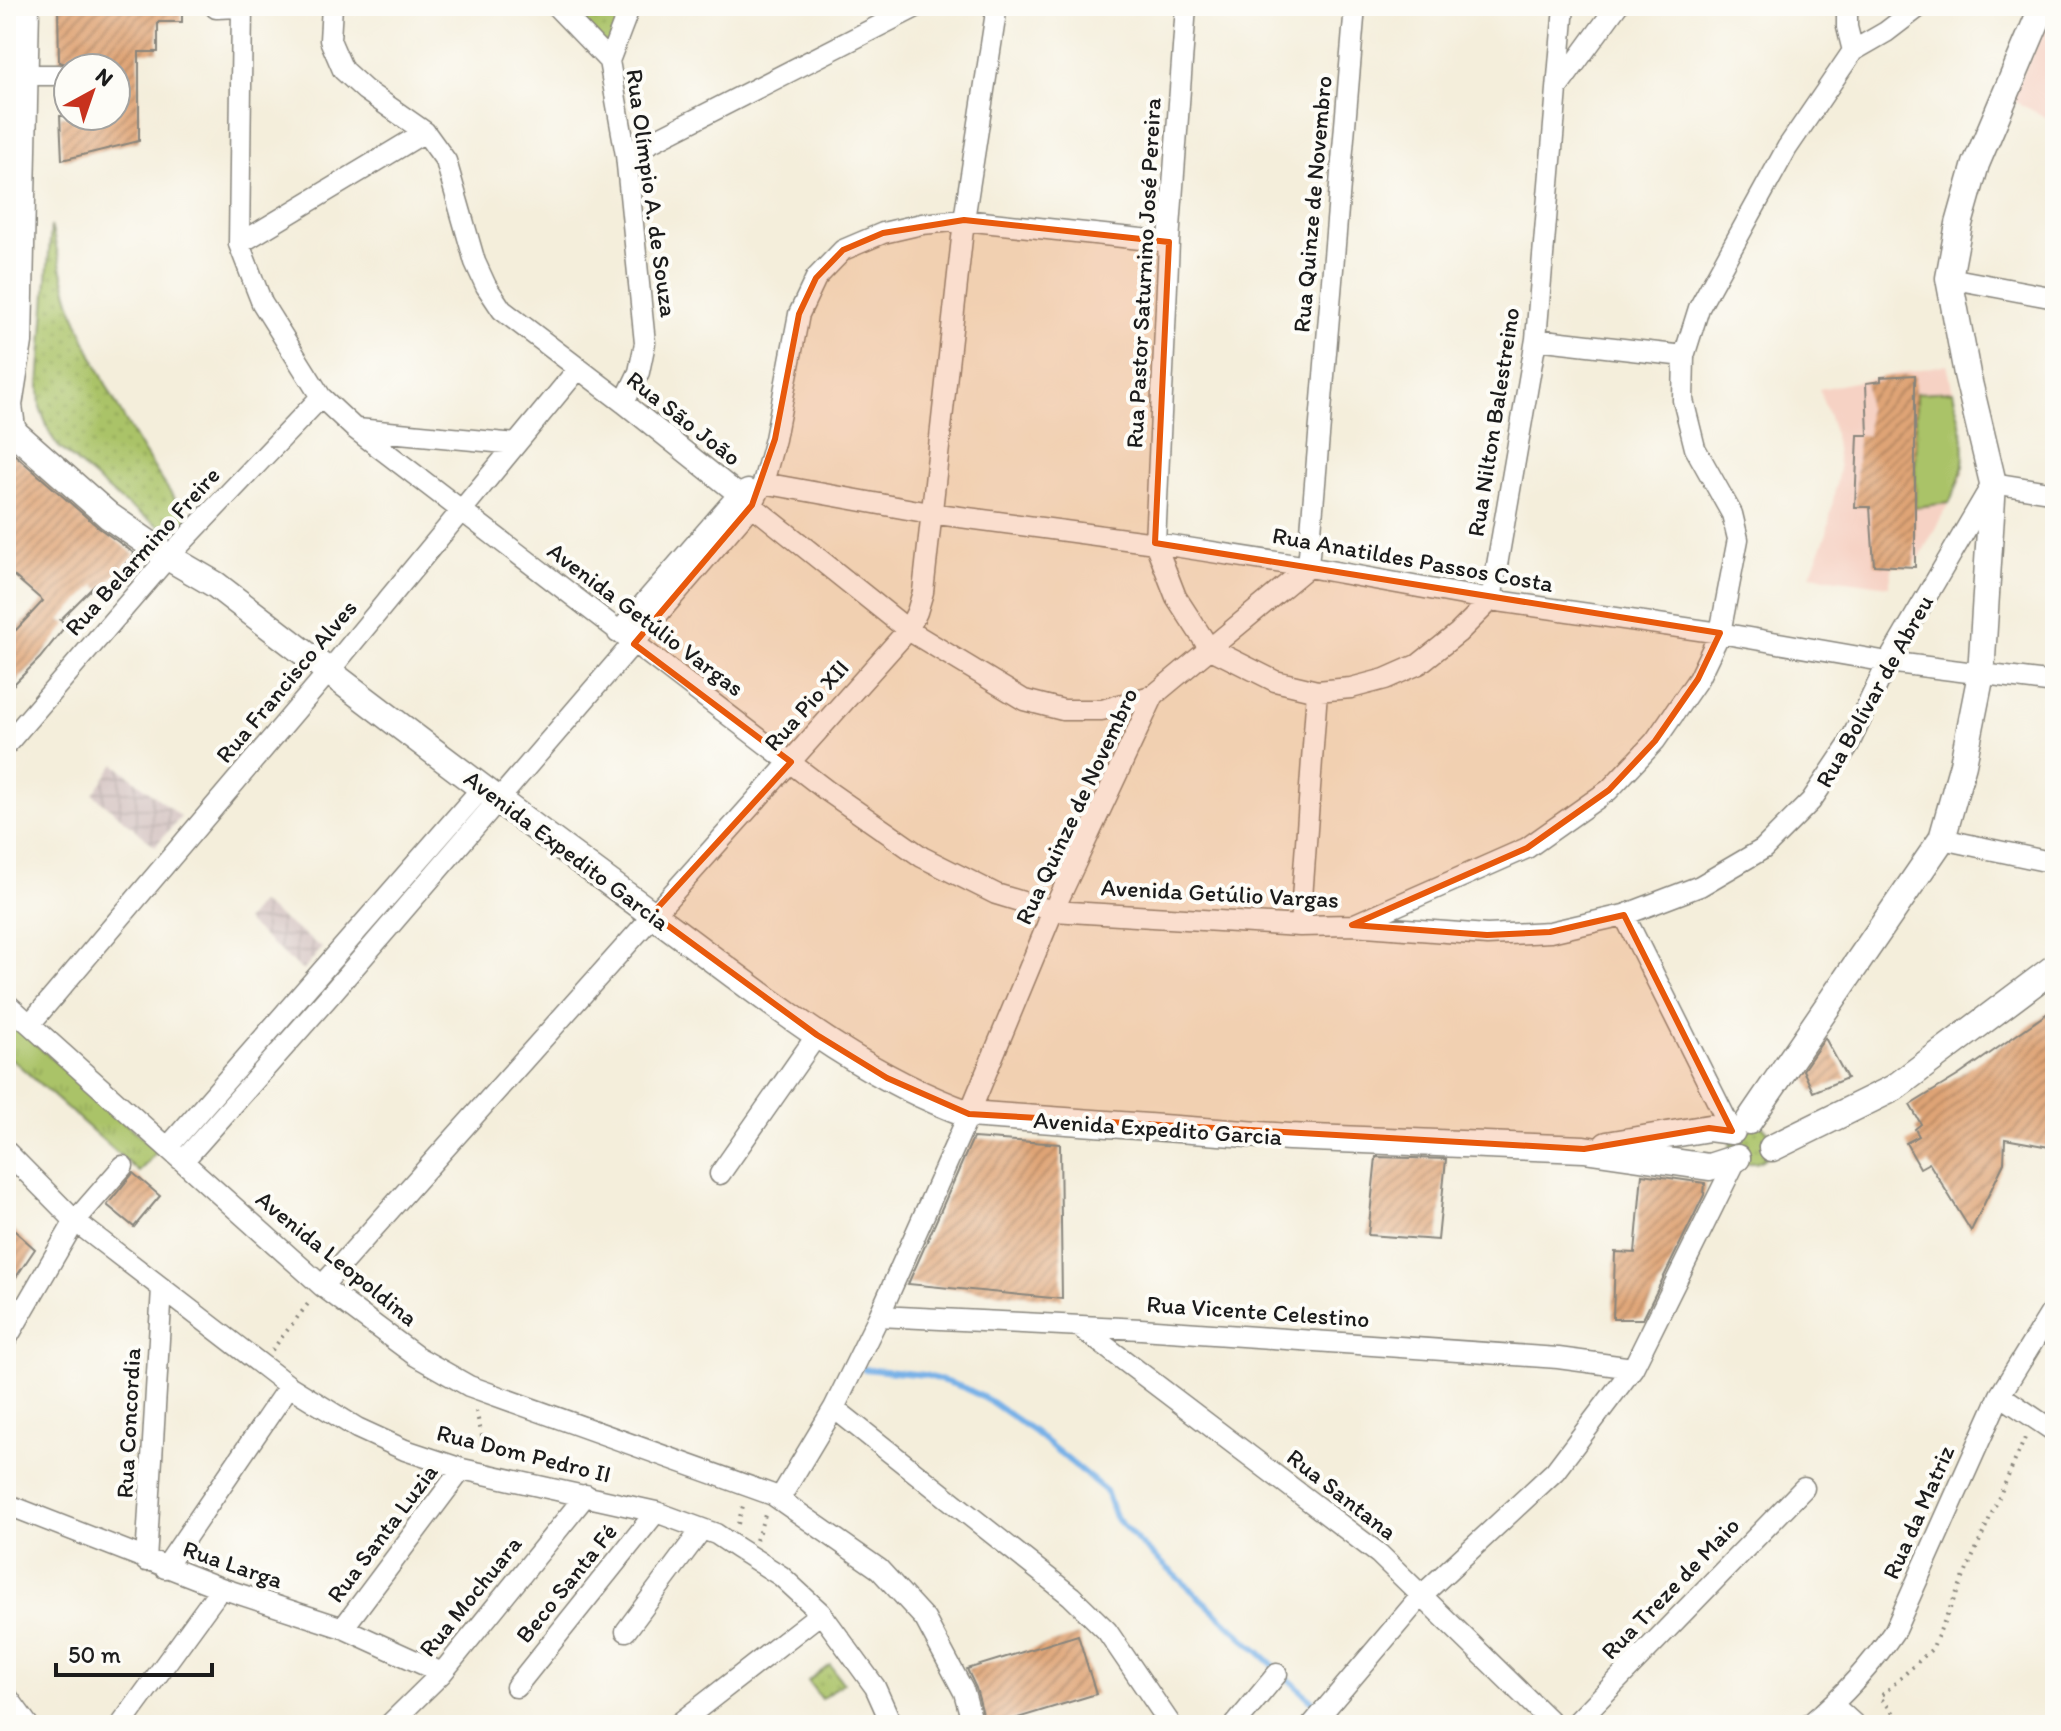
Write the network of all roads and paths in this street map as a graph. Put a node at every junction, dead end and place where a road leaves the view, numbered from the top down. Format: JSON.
{"nodes":[{"id":1,"x":332,"y":6,"type":"edge"},
{"id":2,"x":556,"y":6,"type":"edge"},
{"id":3,"x":630,"y":6,"type":"edge"},
{"id":4,"x":918,"y":6,"type":"edge"},
{"id":5,"x":997,"y":6,"type":"edge"},
{"id":6,"x":1186,"y":6,"type":"edge"},
{"id":7,"x":1355,"y":6,"type":"edge"},
{"id":8,"x":1564,"y":6,"type":"edge"},
{"id":9,"x":1617,"y":6,"type":"edge"},
{"id":10,"x":1847,"y":6,"type":"edge"},
{"id":11,"x":1920,"y":6,"type":"edge"},
{"id":12,"x":2043,"y":6,"type":"edge"},
{"id":13,"x":242,"y":7,"type":"edge"},
{"id":14,"x":216,"y":8,"type":"edge"},
{"id":15,"x":28,"y":14,"type":"edge"},
{"id":16,"x":1853,"y":51,"type":"junction"},
{"id":17,"x":609,"y":61,"type":"junction"},
{"id":18,"x":25,"y":75,"type":"junction"},
{"id":19,"x":52,"y":75,"type":"edge"},
{"id":20,"x":1557,"y":89,"type":"junction"},
{"id":21,"x":425,"y":132,"type":"junction"},
{"id":22,"x":626,"y":155,"type":"junction"},
{"id":23,"x":964,"y":220,"type":"junction"},
{"id":24,"x":1169,"y":242,"type":"junction"},
{"id":25,"x":239,"y":244,"type":"junction"},
{"id":26,"x":1949,"y":278,"type":"junction"},
{"id":27,"x":2055,"y":298,"type":"edge"},
{"id":28,"x":1536,"y":339,"type":"junction"},
{"id":29,"x":1684,"y":356,"type":"junction"},
{"id":30,"x":578,"y":369,"type":"junction"},
{"id":31,"x":9,"y":381,"type":"edge"},
{"id":32,"x":321,"y":397,"type":"junction"},
{"id":33,"x":624,"y":403,"type":"junction"},
{"id":34,"x":354,"y":428,"type":"junction"},
{"id":35,"x":10,"y":434,"type":"edge"},
{"id":36,"x":516,"y":444,"type":"junction"},
{"id":37,"x":763,"y":483,"type":"junction"},
{"id":38,"x":1993,"y":483,"type":"junction"},
{"id":39,"x":2055,"y":493,"type":"edge"},
{"id":40,"x":746,"y":500,"type":"junction"},
{"id":41,"x":462,"y":510,"type":"junction"},
{"id":42,"x":930,"y":513,"type":"junction"},
{"id":43,"x":1155,"y":543,"type":"junction"},
{"id":44,"x":168,"y":557,"type":"junction"},
{"id":45,"x":1308,"y":567,"type":"junction"},
{"id":46,"x":1491,"y":600,"type":"junction"},
{"id":47,"x":908,"y":630,"type":"junction"},
{"id":48,"x":1720,"y":633,"type":"junction"},
{"id":49,"x":626,"y":639,"type":"junction"},
{"id":50,"x":1209,"y":648,"type":"junction"},
{"id":51,"x":1888,"y":662,"type":"junction"},
{"id":52,"x":330,"y":670,"type":"junction"},
{"id":53,"x":1981,"y":674,"type":"junction"},
{"id":54,"x":2055,"y":683,"type":"edge"},
{"id":55,"x":1317,"y":691,"type":"junction"},
{"id":56,"x":1154,"y":695,"type":"junction"},
{"id":57,"x":6,"y":745,"type":"edge"},
{"id":58,"x":791,"y":762,"type":"junction"},
{"id":59,"x":490,"y":794,"type":"junction"},
{"id":60,"x":1942,"y":839,"type":"junction"},
{"id":61,"x":2055,"y":863,"type":"edge"},
{"id":62,"x":1053,"y":911,"type":"junction"},
{"id":63,"x":652,"y":914,"type":"junction"},
{"id":64,"x":1624,"y":915,"type":"junction"},
{"id":65,"x":1352,"y":925,"type":"junction"},
{"id":66,"x":1300,"y":926,"type":"junction"},
{"id":67,"x":2055,"y":967,"type":"edge"},
{"id":68,"x":315,"y":979,"type":"junction"},
{"id":69,"x":332,"y":993,"type":"junction"},
{"id":70,"x":6,"y":1003,"type":"edge"},
{"id":71,"x":290,"y":1008,"type":"junction"},
{"id":72,"x":307,"y":1022,"type":"junction"},
{"id":73,"x":30,"y":1024,"type":"junction"},
{"id":74,"x":817,"y":1035,"type":"junction"},
{"id":75,"x":969,"y":1114,"type":"junction"},
{"id":76,"x":1740,"y":1126,"type":"junction"},
{"id":77,"x":1772,"y":1148,"type":"junction"},
{"id":78,"x":1584,"y":1149,"type":"junction"},
{"id":79,"x":6,"y":1151,"type":"edge"},
{"id":80,"x":175,"y":1154,"type":"junction"},
{"id":81,"x":1737,"y":1158,"type":"junction"},
{"id":82,"x":123,"y":1166,"type":"dead end"},
{"id":83,"x":720,"y":1174,"type":"dead end"},
{"id":84,"x":75,"y":1221,"type":"junction"},
{"id":85,"x":322,"y":1286,"type":"junction"},
{"id":86,"x":162,"y":1288,"type":"junction"},
{"id":87,"x":2055,"y":1306,"type":"edge"},
{"id":88,"x":879,"y":1316,"type":"junction"},
{"id":89,"x":1080,"y":1327,"type":"junction"},
{"id":90,"x":6,"y":1340,"type":"edge"},
{"id":91,"x":261,"y":1364,"type":"junction"},
{"id":92,"x":1633,"y":1368,"type":"junction"},
{"id":93,"x":289,"y":1386,"type":"junction"},
{"id":94,"x":469,"y":1386,"type":"junction"},
{"id":95,"x":2000,"y":1395,"type":"junction"},
{"id":96,"x":834,"y":1408,"type":"junction"},
{"id":97,"x":2055,"y":1432,"type":"edge"},
{"id":98,"x":2035,"y":1444,"type":"dead end"},
{"id":99,"x":470,"y":1471,"type":"junction"},
{"id":100,"x":1804,"y":1488,"type":"dead end"},
{"id":101,"x":769,"y":1493,"type":"junction"},
{"id":102,"x":586,"y":1495,"type":"junction"},
{"id":103,"x":6,"y":1504,"type":"edge"},
{"id":104,"x":656,"y":1512,"type":"junction"},
{"id":105,"x":702,"y":1529,"type":"junction"},
{"id":106,"x":737,"y":1548,"type":"junction"},
{"id":107,"x":156,"y":1564,"type":"junction"},
{"id":108,"x":221,"y":1588,"type":"junction"},
{"id":109,"x":1422,"y":1595,"type":"junction"},
{"id":110,"x":821,"y":1613,"type":"junction"},
{"id":111,"x":343,"y":1628,"type":"junction"},
{"id":112,"x":626,"y":1631,"type":"dead end"},
{"id":113,"x":442,"y":1673,"type":"junction"},
{"id":114,"x":1277,"y":1674,"type":"dead end"},
{"id":115,"x":516,"y":1687,"type":"dead end"},
{"id":116,"x":6,"y":1695,"type":"edge"},
{"id":117,"x":1833,"y":1705,"type":"junction"},
{"id":118,"x":28,"y":1725,"type":"edge"},
{"id":119,"x":121,"y":1725,"type":"edge"},
{"id":120,"x":389,"y":1725,"type":"edge"},
{"id":121,"x":677,"y":1725,"type":"edge"},
{"id":122,"x":892,"y":1725,"type":"edge"},
{"id":123,"x":973,"y":1725,"type":"edge"},
{"id":124,"x":1171,"y":1725,"type":"edge"},
{"id":125,"x":1235,"y":1725,"type":"edge"},
{"id":126,"x":1312,"y":1725,"type":"edge"},
{"id":127,"x":1554,"y":1725,"type":"edge"},
{"id":128,"x":1574,"y":1725,"type":"edge"},
{"id":129,"x":1809,"y":1725,"type":"edge"},
{"id":130,"x":1855,"y":1725,"type":"edge"},
{"id":131,"x":1904,"y":1725,"type":"edge"}],
"edges":[{"from":1,"to":21,"type":"street","name":"Rua São João"},
{"from":2,"to":17,"type":"street","name":"Rua Olímpio A. de Souza"},
{"from":3,"to":17,"type":"street"},
{"from":4,"to":22,"type":"street"},
{"from":5,"to":23,"type":"street","name":"Rua Pio XII"},
{"from":6,"to":24,"type":"street","name":"Rua Pastor Saturnino José Pereira"},
{"from":7,"to":45,"type":"street","name":"Rua Quinze de Novembro"},
{"from":8,"to":20,"type":"street","name":"Rua Nilton Balestreino"},
{"from":9,"to":20,"type":"street"},
{"from":10,"to":16,"type":"street"},
{"from":11,"to":16,"type":"street"},
{"from":12,"to":26,"type":"main road"},
{"from":13,"to":14,"type":"street"},
{"from":13,"to":25,"type":"street","name":"Avenida Getúlio Vargas"},
{"from":15,"to":18,"type":"main road","name":"Avenida Expedito Garcia"},
{"from":16,"to":29,"type":"street"},
{"from":17,"to":22,"type":"street","name":"Rua Olímpio A. de Souza"},
{"from":18,"to":19,"type":"street"},
{"from":18,"to":31,"type":"main road","name":"Avenida Expedito Garcia"},
{"from":20,"to":28,"type":"street","name":"Rua Nilton Balestreino"},
{"from":21,"to":25,"type":"street"},
{"from":21,"to":30,"type":"street","name":"Rua São João"},
{"from":22,"to":33,"type":"street","name":"Rua Olímpio A. de Souza"},
{"from":23,"to":24,"type":"street"},
{"from":23,"to":37,"type":"street"},
{"from":23,"to":42,"type":"street","name":"Rua Pio XII"},
{"from":24,"to":43,"type":"street","name":"Rua Pastor Saturnino José Pereira"},
{"from":25,"to":32,"type":"street","name":"Avenida Getúlio Vargas"},
{"from":26,"to":27,"type":"street"},
{"from":26,"to":38,"type":"main road"},
{"from":28,"to":29,"type":"street"},
{"from":28,"to":46,"type":"street","name":"Rua Nilton Balestreino"},
{"from":29,"to":48,"type":"street"},
{"from":30,"to":33,"type":"street","name":"Rua São João"},
{"from":30,"to":36,"type":"street","name":"Rua Francisco Alves"},
{"from":31,"to":35,"type":"main road","name":"Avenida Expedito Garcia"},
{"from":32,"to":34,"type":"street","name":"Avenida Getúlio Vargas"},
{"from":32,"to":44,"type":"street","name":"Rua Belarmino Freire"},
{"from":33,"to":40,"type":"street","name":"Rua São João"},
{"from":34,"to":36,"type":"street"},
{"from":34,"to":41,"type":"street","name":"Avenida Getúlio Vargas"},
{"from":35,"to":44,"type":"main road","name":"Avenida Expedito Garcia"},
{"from":36,"to":41,"type":"street","name":"Rua Francisco Alves"},
{"from":37,"to":40,"type":"street"},
{"from":37,"to":42,"type":"street","name":"Rua Anatildes Passos Costa"},
{"from":38,"to":39,"type":"street"},
{"from":38,"to":51,"type":"street","name":"Rua Bolívar de Abreu"},
{"from":38,"to":53,"type":"main road"},
{"from":40,"to":47,"type":"street","name":"Rua São João"},
{"from":40,"to":49,"type":"street"},
{"from":41,"to":49,"type":"street","name":"Avenida Getúlio Vargas"},
{"from":41,"to":52,"type":"street","name":"Rua Francisco Alves"},
{"from":42,"to":43,"type":"street","name":"Rua Anatildes Passos Costa"},
{"from":42,"to":47,"type":"street","name":"Rua Pio XII"},
{"from":43,"to":45,"type":"street","name":"Rua Anatildes Passos Costa"},
{"from":43,"to":50,"type":"street"},
{"from":44,"to":52,"type":"main road","name":"Avenida Expedito Garcia"},
{"from":44,"to":57,"type":"street","name":"Rua Belarmino Freire"},
{"from":45,"to":46,"type":"street","name":"Rua Anatildes Passos Costa"},
{"from":45,"to":50,"type":"street","name":"Rua Quinze de Novembro"},
{"from":46,"to":48,"type":"street","name":"Rua Anatildes Passos Costa"},
{"from":46,"to":55,"type":"street"},
{"from":47,"to":56,"type":"street","name":"Rua São João"},
{"from":47,"to":58,"type":"street","name":"Rua Pio XII"},
{"from":48,"to":51,"type":"street","name":"Rua Anatildes Passos Costa"},
{"from":48,"to":65,"type":"street"},
{"from":49,"to":58,"type":"street","name":"Avenida Getúlio Vargas"},
{"from":49,"to":59,"type":"street"},
{"from":50,"to":55,"type":"street"},
{"from":50,"to":56,"type":"street","name":"Rua Quinze de Novembro"},
{"from":51,"to":53,"type":"street","name":"Rua Anatildes Passos Costa"},
{"from":51,"to":64,"type":"street","name":"Rua Bolívar de Abreu"},
{"from":52,"to":59,"type":"main road","name":"Avenida Expedito Garcia"},
{"from":52,"to":73,"type":"street","name":"Rua Francisco Alves"},
{"from":53,"to":54,"type":"street","name":"Rua Anatildes Passos Costa"},
{"from":53,"to":60,"type":"main road"},
{"from":55,"to":66,"type":"street"},
{"from":56,"to":62,"type":"street","name":"Rua Quinze de Novembro"},
{"from":58,"to":62,"type":"street","name":"Avenida Getúlio Vargas"},
{"from":58,"to":63,"type":"street","name":"Rua Pio XII"},
{"from":59,"to":63,"type":"main road","name":"Avenida Expedito Garcia"},
{"from":59,"to":68,"type":"street"},
{"from":59,"to":69,"type":"street"},
{"from":60,"to":61,"type":"street"},
{"from":60,"to":76,"type":"main road"},
{"from":62,"to":66,"type":"street","name":"Avenida Getúlio Vargas"},
{"from":62,"to":75,"type":"street","name":"Rua Quinze de Novembro"},
{"from":63,"to":74,"type":"main road","name":"Avenida Expedito Garcia"},
{"from":63,"to":85,"type":"street","name":"Rua Pio XII"},
{"from":64,"to":65,"type":"street","name":"Rua Bolívar de Abreu"},
{"from":64,"to":76,"type":"street"},
{"from":65,"to":66,"type":"street","name":"Avenida Getúlio Vargas"},
{"from":67,"to":77,"type":"main road"},
{"from":68,"to":69,"type":"street"},
{"from":68,"to":71,"type":"street"},
{"from":69,"to":72,"type":"street"},
{"from":70,"to":73,"type":"street","name":"Avenida Leopoldina"},
{"from":71,"to":72,"type":"street"},
{"from":71,"to":80,"type":"street"},
{"from":72,"to":80,"type":"street"},
{"from":73,"to":80,"type":"street","name":"Avenida Leopoldina"},
{"from":74,"to":75,"type":"main road","name":"Avenida Expedito Garcia"},
{"from":74,"to":83,"type":"street"},
{"from":75,"to":78,"type":"main road","name":"Avenida Expedito Garcia"},
{"from":75,"to":88,"type":"street","name":"Rua Quinze de Novembro"},
{"from":76,"to":77,"type":"main road"},
{"from":76,"to":78,"type":"main road","name":"Avenida Expedito Garcia"},
{"from":76,"to":81,"type":"main road"},
{"from":77,"to":81,"type":"main road"},
{"from":78,"to":81,"type":"main road","name":"Avenida Expedito Garcia"},
{"from":79,"to":84,"type":"street","name":"Rua Dom Pedro II"},
{"from":80,"to":85,"type":"street","name":"Avenida Leopoldina"},
{"from":81,"to":92,"type":"street"},
{"from":82,"to":84,"type":"street"},
{"from":84,"to":86,"type":"street","name":"Rua Dom Pedro II"},
{"from":84,"to":90,"type":"street"},
{"from":85,"to":91,"type":"path"},
{"from":85,"to":94,"type":"street","name":"Avenida Leopoldina"},
{"from":86,"to":91,"type":"street","name":"Rua Dom Pedro II"},
{"from":86,"to":107,"type":"street","name":"Rua Concordia"},
{"from":87,"to":95,"type":"street","name":"Rua da Matriz"},
{"from":88,"to":89,"type":"street","name":"Rua Vicente Celestino"},
{"from":88,"to":96,"type":"street","name":"Rua Quinze de Novembro"},
{"from":89,"to":92,"type":"street","name":"Rua Vicente Celestino"},
{"from":89,"to":109,"type":"street","name":"Rua Santana"},
{"from":91,"to":93,"type":"street","name":"Rua Dom Pedro II"},
{"from":92,"to":109,"type":"street"},
{"from":93,"to":99,"type":"street","name":"Rua Dom Pedro II"},
{"from":93,"to":107,"type":"street"},
{"from":94,"to":99,"type":"path"},
{"from":94,"to":101,"type":"street","name":"Avenida Leopoldina"},
{"from":95,"to":97,"type":"street"},
{"from":95,"to":117,"type":"street","name":"Rua da Matriz"},
{"from":96,"to":101,"type":"street","name":"Rua Quinze de Novembro"},
{"from":96,"to":124,"type":"street"},
{"from":98,"to":131,"type":"path"},
{"from":99,"to":102,"type":"street","name":"Rua Dom Pedro II"},
{"from":99,"to":111,"type":"street","name":"Rua Santa Luzia"},
{"from":100,"to":128,"type":"street","name":"Rua Treze de Maio"},
{"from":101,"to":106,"type":"path"},
{"from":101,"to":106,"type":"path"},
{"from":101,"to":123,"type":"street","name":"Avenida Leopoldina"},
{"from":102,"to":104,"type":"street","name":"Rua Dom Pedro II"},
{"from":102,"to":113,"type":"street","name":"Rua Mochuara"},
{"from":103,"to":107,"type":"street","name":"Rua Larga"},
{"from":104,"to":105,"type":"street","name":"Rua Dom Pedro II"},
{"from":104,"to":115,"type":"street","name":"Beco Santa Fé"},
{"from":105,"to":106,"type":"street","name":"Rua Dom Pedro II"},
{"from":105,"to":112,"type":"street"},
{"from":106,"to":110,"type":"street","name":"Rua Dom Pedro II"},
{"from":107,"to":108,"type":"street","name":"Rua Larga"},
{"from":108,"to":111,"type":"street","name":"Rua Larga"},
{"from":108,"to":119,"type":"street"},
{"from":109,"to":126,"type":"street"},
{"from":109,"to":127,"type":"street","name":"Rua Santana"},
{"from":110,"to":121,"type":"street"},
{"from":110,"to":122,"type":"street","name":"Rua Dom Pedro II"},
{"from":111,"to":113,"type":"street","name":"Rua Larga"},
{"from":113,"to":120,"type":"street","name":"Rua Mochuara"},
{"from":114,"to":125,"type":"street"},
{"from":116,"to":118,"type":"street"},
{"from":117,"to":129,"type":"street","name":"Rua da Matriz"},
{"from":117,"to":130,"type":"street"}]}
